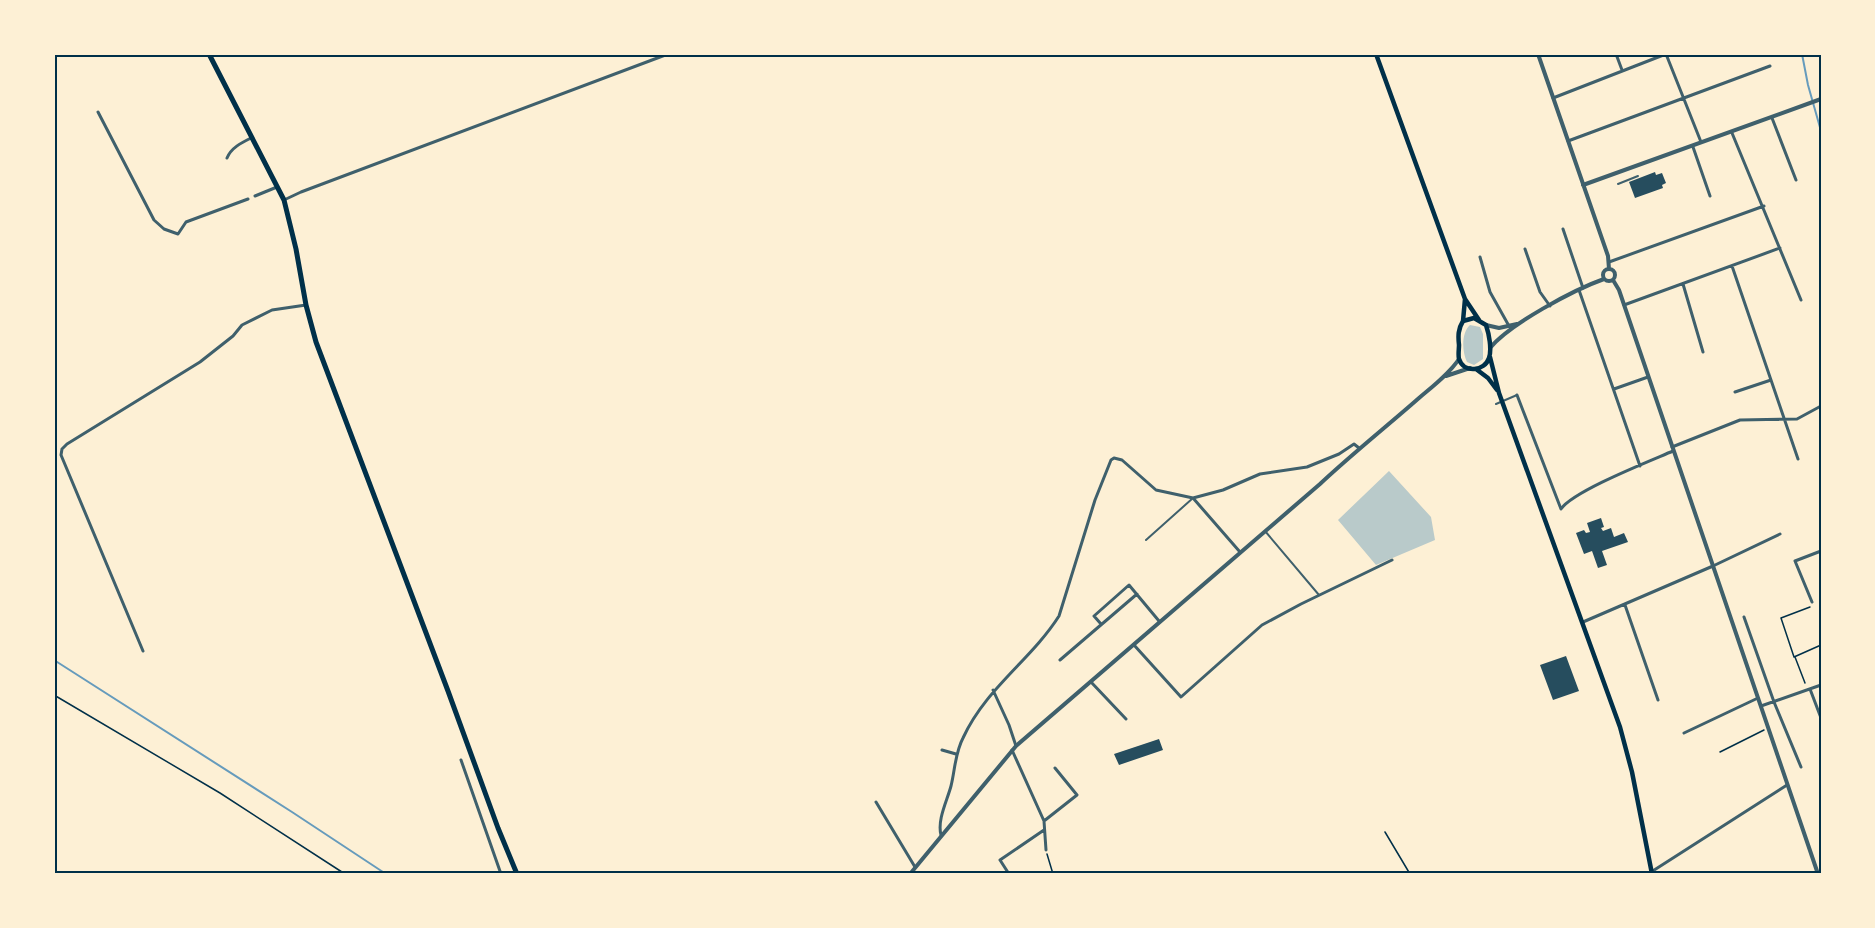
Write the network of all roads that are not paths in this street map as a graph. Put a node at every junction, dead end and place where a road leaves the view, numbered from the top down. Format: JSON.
{"nodes":[{"id":1,"x":209,"y":54,"type":"edge"},
{"id":2,"x":668,"y":54,"type":"edge"},
{"id":3,"x":1376,"y":54,"type":"edge"},
{"id":4,"x":1538,"y":54,"type":"edge"},
{"id":5,"x":1616,"y":54,"type":"edge"},
{"id":6,"x":1666,"y":54,"type":"edge"},
{"id":7,"x":1770,"y":66,"type":"dead end"},
{"id":8,"x":1622,"y":70,"type":"junction"},
{"id":9,"x":1553,"y":98,"type":"junction"},
{"id":10,"x":1684,"y":98,"type":"junction"},
{"id":11,"x":1820,"y":100,"type":"edge"},
{"id":12,"x":98,"y":112,"type":"dead end"},
{"id":13,"x":1772,"y":118,"type":"junction"},
{"id":14,"x":1732,"y":133,"type":"junction"},
{"id":15,"x":252,"y":137,"type":"junction"},
{"id":16,"x":1568,"y":141,"type":"junction"},
{"id":17,"x":1702,"y":144,"type":"junction"},
{"id":18,"x":1693,"y":147,"type":"junction"},
{"id":19,"x":227,"y":158,"type":"dead end"},
{"id":20,"x":1638,"y":176,"type":"dead end"},
{"id":21,"x":1796,"y":180,"type":"dead end"},
{"id":22,"x":1618,"y":184,"type":"dead end"},
{"id":23,"x":1583,"y":185,"type":"junction"},
{"id":24,"x":279,"y":187,"type":"junction"},
{"id":25,"x":255,"y":196,"type":"dead end"},
{"id":26,"x":1710,"y":196,"type":"dead end"},
{"id":27,"x":248,"y":199,"type":"dead end"},
{"id":28,"x":284,"y":200,"type":"junction"},
{"id":29,"x":1764,"y":206,"type":"junction"},
{"id":30,"x":1563,"y":229,"type":"dead end"},
{"id":31,"x":1780,"y":248,"type":"junction"},
{"id":32,"x":1525,"y":249,"type":"dead end"},
{"id":33,"x":1480,"y":257,"type":"dead end"},
{"id":34,"x":1609,"y":262,"type":"junction"},
{"id":35,"x":1732,"y":266,"type":"junction"},
{"id":36,"x":1609,"y":269,"type":"junction"},
{"id":37,"x":1604,"y":279,"type":"junction"},
{"id":38,"x":1613,"y":280,"type":"junction"},
{"id":39,"x":1683,"y":284,"type":"junction"},
{"id":40,"x":1581,"y":289,"type":"junction"},
{"id":41,"x":1465,"y":298,"type":"junction"},
{"id":42,"x":1801,"y":300,"type":"dead end"},
{"id":43,"x":306,"y":305,"type":"junction"},
{"id":44,"x":1624,"y":305,"type":"junction"},
{"id":45,"x":1550,"y":306,"type":"junction"},
{"id":46,"x":1479,"y":320,"type":"junction"},
{"id":47,"x":1463,"y":321,"type":"junction"},
{"id":48,"x":1520,"y":323,"type":"junction"},
{"id":49,"x":1486,"y":325,"type":"junction"},
{"id":50,"x":1509,"y":326,"type":"junction"},
{"id":51,"x":1489,"y":349,"type":"junction"},
{"id":52,"x":1703,"y":352,"type":"dead end"},
{"id":53,"x":1490,"y":357,"type":"junction"},
{"id":54,"x":1459,"y":359,"type":"junction"},
{"id":55,"x":1473,"y":369,"type":"junction"},
{"id":56,"x":1648,"y":377,"type":"junction"},
{"id":57,"x":1440,"y":380,"type":"junction"},
{"id":58,"x":1771,"y":380,"type":"junction"},
{"id":59,"x":1614,"y":389,"type":"junction"},
{"id":60,"x":1735,"y":392,"type":"dead end"},
{"id":61,"x":1499,"y":393,"type":"junction"},
{"id":62,"x":1517,"y":395,"type":"joint"},
{"id":63,"x":1503,"y":402,"type":"junction"},
{"id":64,"x":1496,"y":404,"type":"dead end"},
{"id":65,"x":1821,"y":406,"type":"edge"},
{"id":66,"x":1786,"y":421,"type":"junction"},
{"id":67,"x":1359,"y":448,"type":"junction"},
{"id":68,"x":1672,"y":449,"type":"junction"},
{"id":69,"x":1798,"y":459,"type":"dead end"},
{"id":70,"x":1640,"y":466,"type":"junction"},
{"id":71,"x":1193,"y":498,"type":"junction"},
{"id":72,"x":1265,"y":530,"type":"junction"},
{"id":73,"x":1780,"y":534,"type":"dead end"},
{"id":74,"x":1146,"y":540,"type":"dead end"},
{"id":75,"x":1821,"y":551,"type":"edge"},
{"id":76,"x":1240,"y":552,"type":"junction"},
{"id":77,"x":1392,"y":560,"type":"dead end"},
{"id":78,"x":1713,"y":567,"type":"junction"},
{"id":79,"x":1137,"y":594,"type":"junction"},
{"id":80,"x":1319,"y":596,"type":"junction"},
{"id":81,"x":1812,"y":602,"type":"road end"},
{"id":82,"x":1625,"y":605,"type":"junction"},
{"id":83,"x":1744,"y":617,"type":"dead end"},
{"id":84,"x":1159,"y":621,"type":"junction"},
{"id":85,"x":1581,"y":622,"type":"junction"},
{"id":86,"x":1101,"y":624,"type":"junction"},
{"id":87,"x":1134,"y":645,"type":"junction"},
{"id":88,"x":143,"y":651,"type":"dead end"},
{"id":89,"x":1060,"y":660,"type":"dead end"},
{"id":90,"x":1091,"y":682,"type":"junction"},
{"id":91,"x":1821,"y":685,"type":"edge"},
{"id":92,"x":1809,"y":689,"type":"junction"},
{"id":93,"x":993,"y":690,"type":"junction"},
{"id":94,"x":1758,"y":698,"type":"junction"},
{"id":95,"x":1658,"y":700,"type":"dead end"},
{"id":96,"x":1774,"y":702,"type":"junction"},
{"id":97,"x":1761,"y":706,"type":"junction"},
{"id":98,"x":1821,"y":718,"type":"edge"},
{"id":99,"x":1126,"y":719,"type":"dead end"},
{"id":100,"x":1684,"y":733,"type":"dead end"},
{"id":101,"x":1016,"y":746,"type":"junction"},
{"id":102,"x":942,"y":750,"type":"dead end"},
{"id":103,"x":1012,"y":750,"type":"junction"},
{"id":104,"x":956,"y":754,"type":"junction"},
{"id":105,"x":461,"y":760,"type":"dead end"},
{"id":106,"x":1801,"y":767,"type":"dead end"},
{"id":107,"x":1055,"y":768,"type":"dead end"},
{"id":108,"x":1787,"y":785,"type":"junction"},
{"id":109,"x":876,"y":802,"type":"dead end"},
{"id":110,"x":1044,"y":821,"type":"junction"},
{"id":111,"x":1044,"y":830,"type":"junction"},
{"id":112,"x":941,"y":835,"type":"junction"},
{"id":113,"x":1046,"y":850,"type":"road end"},
{"id":114,"x":915,"y":868,"type":"junction"},
{"id":115,"x":1650,"y":873,"type":"edge"},
{"id":116,"x":501,"y":874,"type":"edge"},
{"id":117,"x":517,"y":874,"type":"edge"},
{"id":118,"x":910,"y":874,"type":"edge"},
{"id":119,"x":1009,"y":874,"type":"edge"},
{"id":120,"x":1818,"y":874,"type":"edge"}],
"edges":[{"from":1,"to":15,"type":"main road"},
{"from":2,"to":28,"type":"street"},
{"from":3,"to":41,"type":"main road"},
{"from":4,"to":9,"type":"street"},
{"from":5,"to":8,"type":"street"},
{"from":6,"to":8,"type":"street"},
{"from":6,"to":10,"type":"street"},
{"from":7,"to":10,"type":"street"},
{"from":8,"to":9,"type":"street"},
{"from":9,"to":16,"type":"street"},
{"from":10,"to":16,"type":"street"},
{"from":10,"to":17,"type":"street"},
{"from":11,"to":13,"type":"street"},
{"from":12,"to":27,"type":"street"},
{"from":13,"to":14,"type":"street"},
{"from":13,"to":21,"type":"street"},
{"from":14,"to":17,"type":"street"},
{"from":14,"to":29,"type":"street"},
{"from":15,"to":19,"type":"street"},
{"from":15,"to":24,"type":"main road"},
{"from":16,"to":23,"type":"street"},
{"from":17,"to":18,"type":"street"},
{"from":18,"to":23,"type":"street"},
{"from":18,"to":26,"type":"street"},
{"from":20,"to":22,"type":"street"},
{"from":23,"to":34,"type":"street"},
{"from":24,"to":25,"type":"street"},
{"from":24,"to":28,"type":"main road"},
{"from":28,"to":43,"type":"main road"},
{"from":29,"to":31,"type":"street"},
{"from":29,"to":34,"type":"street"},
{"from":30,"to":40,"type":"street"},
{"from":31,"to":35,"type":"street"},
{"from":31,"to":42,"type":"street"},
{"from":32,"to":45,"type":"street"},
{"from":33,"to":50,"type":"street"},
{"from":34,"to":36,"type":"street"},
{"from":35,"to":39,"type":"street"},
{"from":35,"to":58,"type":"street"},
{"from":36,"to":37,"type":"street"},
{"from":36,"to":38,"type":"street"},
{"from":37,"to":38,"type":"street"},
{"from":37,"to":40,"type":"street"},
{"from":38,"to":44,"type":"street"},
{"from":39,"to":44,"type":"street"},
{"from":39,"to":52,"type":"street"},
{"from":40,"to":45,"type":"street"},
{"from":40,"to":59,"type":"street"},
{"from":41,"to":46,"type":"main road"},
{"from":41,"to":47,"type":"main road"},
{"from":43,"to":88,"type":"street"},
{"from":43,"to":117,"type":"main road"},
{"from":44,"to":56,"type":"street"},
{"from":45,"to":48,"type":"street"},
{"from":46,"to":47,"type":"main road"},
{"from":46,"to":49,"type":"main road"},
{"from":47,"to":54,"type":"main road"},
{"from":48,"to":50,"type":"street"},
{"from":48,"to":51,"type":"street"},
{"from":49,"to":50,"type":"street"},
{"from":49,"to":51,"type":"main road"},
{"from":51,"to":53,"type":"main road"},
{"from":53,"to":55,"type":"main road"},
{"from":53,"to":61,"type":"main road"},
{"from":54,"to":55,"type":"main road"},
{"from":54,"to":57,"type":"street"},
{"from":55,"to":57,"type":"street"},
{"from":55,"to":61,"type":"main road"},
{"from":56,"to":59,"type":"street"},
{"from":56,"to":68,"type":"street"},
{"from":57,"to":67,"type":"street"},
{"from":58,"to":60,"type":"street"},
{"from":58,"to":66,"type":"street"},
{"from":59,"to":70,"type":"street"},
{"from":61,"to":63,"type":"main road"},
{"from":62,"to":63,"type":"street"},
{"from":62,"to":70,"type":"street"},
{"from":63,"to":64,"type":"street"},
{"from":63,"to":85,"type":"main road"},
{"from":65,"to":66,"type":"street"},
{"from":66,"to":68,"type":"street"},
{"from":66,"to":69,"type":"street"},
{"from":67,"to":71,"type":"street"},
{"from":67,"to":72,"type":"street"},
{"from":68,"to":70,"type":"street"},
{"from":68,"to":78,"type":"street"},
{"from":71,"to":74,"type":"street"},
{"from":71,"to":76,"type":"street"},
{"from":71,"to":93,"type":"street"},
{"from":72,"to":76,"type":"street"},
{"from":72,"to":80,"type":"street"},
{"from":73,"to":78,"type":"street"},
{"from":75,"to":81,"type":"street"},
{"from":76,"to":84,"type":"street"},
{"from":77,"to":80,"type":"street"},
{"from":78,"to":82,"type":"street"},
{"from":78,"to":94,"type":"street"},
{"from":79,"to":84,"type":"street"},
{"from":79,"to":86,"type":"street"},
{"from":79,"to":86,"type":"street"},
{"from":80,"to":87,"type":"street"},
{"from":82,"to":85,"type":"street"},
{"from":82,"to":95,"type":"street"},
{"from":83,"to":96,"type":"street"},
{"from":84,"to":87,"type":"street"},
{"from":85,"to":115,"type":"main road"},
{"from":86,"to":89,"type":"street"},
{"from":87,"to":90,"type":"street"},
{"from":90,"to":99,"type":"street"},
{"from":90,"to":101,"type":"street"},
{"from":91,"to":92,"type":"street"},
{"from":92,"to":96,"type":"street"},
{"from":92,"to":98,"type":"street"},
{"from":93,"to":101,"type":"street"},
{"from":93,"to":104,"type":"street"},
{"from":94,"to":97,"type":"street"},
{"from":94,"to":100,"type":"street"},
{"from":96,"to":97,"type":"street"},
{"from":96,"to":106,"type":"street"},
{"from":97,"to":108,"type":"street"},
{"from":101,"to":103,"type":"street"},
{"from":102,"to":104,"type":"street"},
{"from":103,"to":110,"type":"street"},
{"from":103,"to":112,"type":"street"},
{"from":104,"to":112,"type":"street"},
{"from":105,"to":116,"type":"street"},
{"from":107,"to":110,"type":"street"},
{"from":108,"to":115,"type":"street"},
{"from":108,"to":120,"type":"street"},
{"from":109,"to":114,"type":"street"},
{"from":110,"to":111,"type":"street"},
{"from":111,"to":113,"type":"street"},
{"from":111,"to":119,"type":"street"},
{"from":112,"to":114,"type":"street"},
{"from":114,"to":118,"type":"street"}]}
